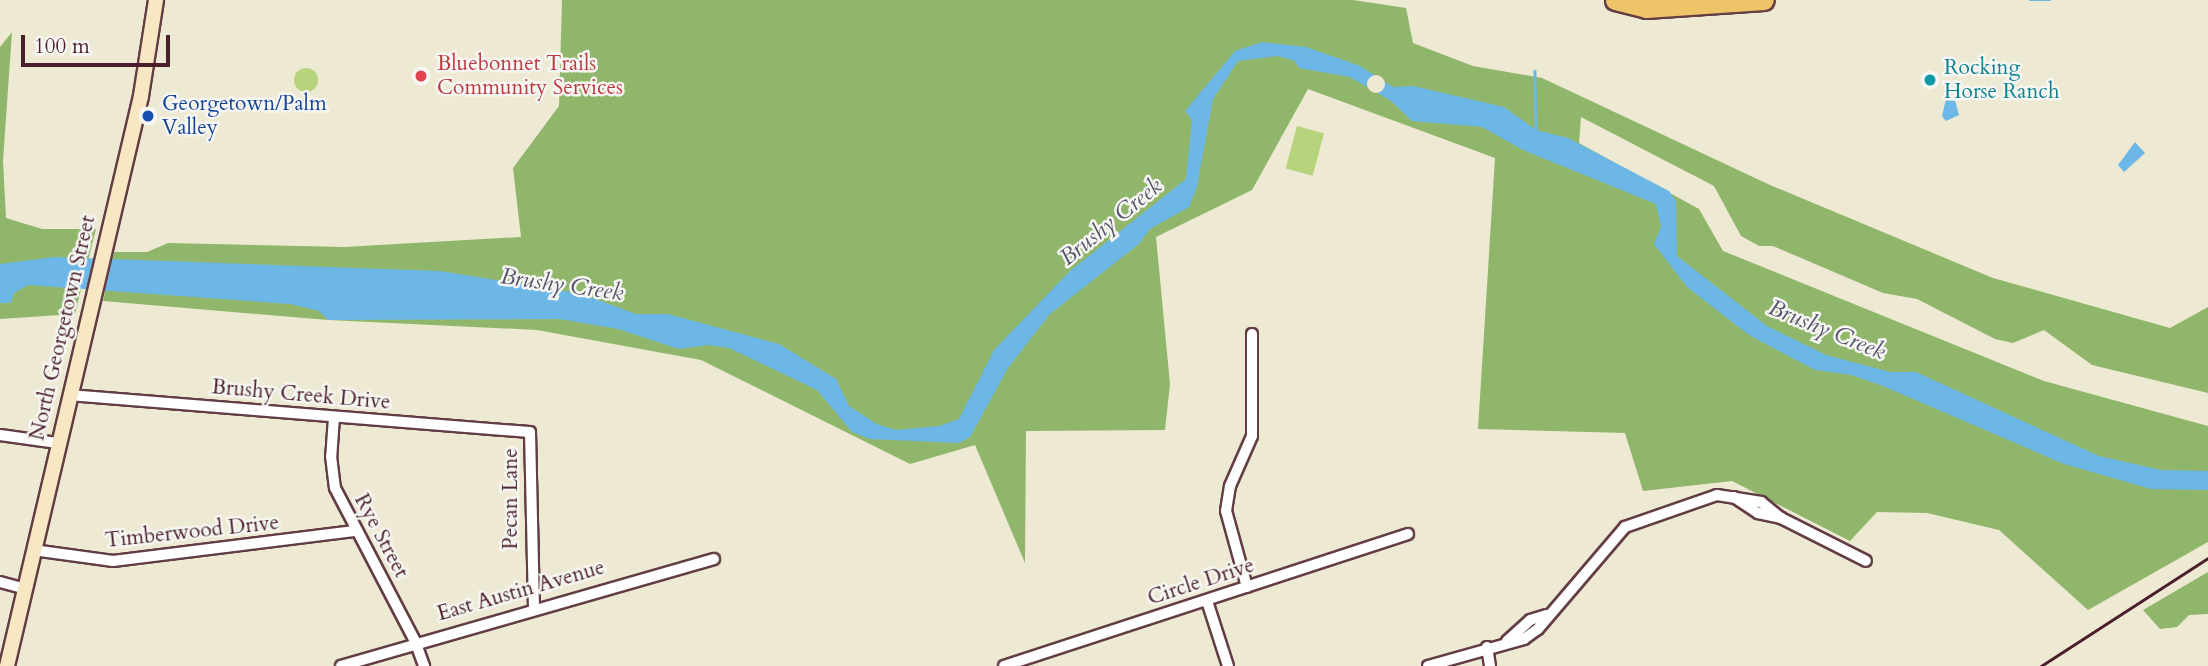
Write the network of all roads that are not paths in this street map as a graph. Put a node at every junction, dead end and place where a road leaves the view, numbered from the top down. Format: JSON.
{"nodes":[{"id":1,"x":156,"y":0,"type":"edge"},
{"id":2,"x":1615,"y":0,"type":"edge"},
{"id":3,"x":1764,"y":0,"type":"edge"},
{"id":4,"x":1252,"y":334,"type":"dead end"},
{"id":5,"x":69,"y":395,"type":"junction"},
{"id":6,"x":334,"y":417,"type":"junction"},
{"id":7,"x":530,"y":432,"type":"joint"},
{"id":8,"x":0,"y":435,"type":"edge"},
{"id":9,"x":57,"y":443,"type":"junction"},
{"id":10,"x":354,"y":531,"type":"junction"},
{"id":11,"x":1408,"y":534,"type":"dead end"},
{"id":12,"x":33,"y":550,"type":"junction"},
{"id":13,"x":713,"y":559,"type":"dead end"},
{"id":14,"x":1866,"y":561,"type":"dead end"},
{"id":15,"x":0,"y":582,"type":"edge"},
{"id":16,"x":1247,"y":587,"type":"junction"},
{"id":17,"x":23,"y":588,"type":"junction"},
{"id":18,"x":1207,"y":601,"type":"junction"},
{"id":19,"x":534,"y":608,"type":"junction"},
{"id":20,"x":415,"y":641,"type":"junction"},
{"id":21,"x":1487,"y":647,"type":"junction"},
{"id":22,"x":8,"y":666,"type":"edge"},
{"id":23,"x":341,"y":666,"type":"edge"},
{"id":24,"x":424,"y":666,"type":"edge"},
{"id":25,"x":1004,"y":666,"type":"edge"},
{"id":26,"x":1228,"y":666,"type":"edge"},
{"id":27,"x":1428,"y":666,"type":"edge"},
{"id":28,"x":1490,"y":666,"type":"edge"}],
"edges":[{"from":1,"to":5,"type":"street","name":"North Georgetown Street"},
{"from":2,"to":3,"type":"highway"},
{"from":4,"to":16,"type":"street"},
{"from":5,"to":6,"type":"street","name":"Brushy Creek Drive"},
{"from":5,"to":9,"type":"street","name":"North Georgetown Street"},
{"from":6,"to":7,"type":"street","name":"Brushy Creek Drive"},
{"from":6,"to":10,"type":"street","name":"Rye Street"},
{"from":7,"to":19,"type":"street","name":"Pecan Lane"},
{"from":8,"to":9,"type":"street"},
{"from":9,"to":12,"type":"street","name":"North Georgetown Street"},
{"from":10,"to":12,"type":"street","name":"Timberwood Drive"},
{"from":10,"to":20,"type":"street","name":"Rye Street"},
{"from":11,"to":16,"type":"street","name":"Circle Drive"},
{"from":12,"to":17,"type":"street","name":"North Georgetown Street"},
{"from":13,"to":19,"type":"street","name":"East Austin Avenue"},
{"from":14,"to":21,"type":"street"},
{"from":15,"to":17,"type":"street"},
{"from":16,"to":18,"type":"street","name":"Circle Drive"},
{"from":17,"to":22,"type":"street","name":"North Georgetown Street"},
{"from":18,"to":25,"type":"street","name":"Circle Drive"},
{"from":18,"to":26,"type":"street"},
{"from":19,"to":20,"type":"street","name":"East Austin Avenue"},
{"from":20,"to":23,"type":"street","name":"East Austin Avenue"},
{"from":20,"to":24,"type":"street","name":"Rye Street"},
{"from":21,"to":27,"type":"street"},
{"from":21,"to":28,"type":"street"}]}
